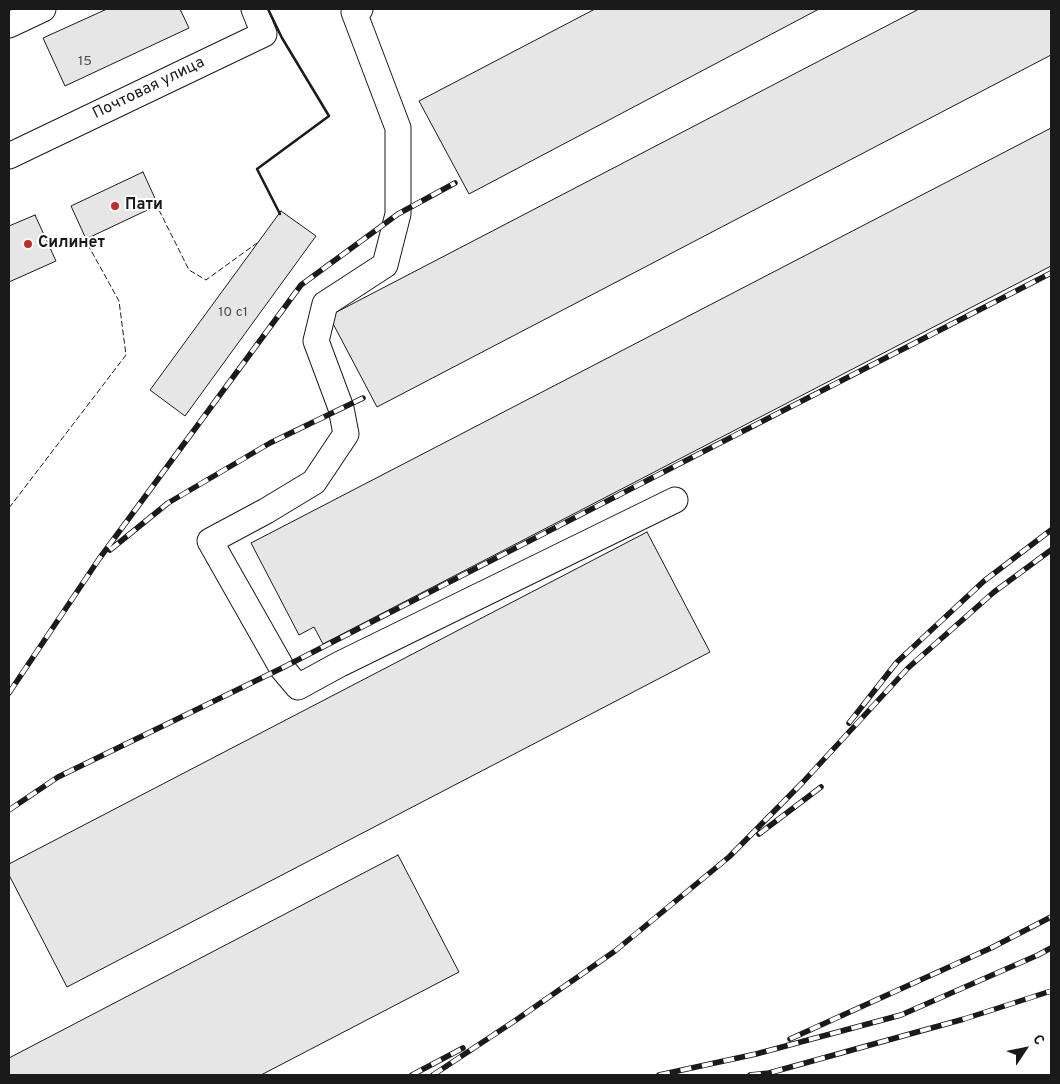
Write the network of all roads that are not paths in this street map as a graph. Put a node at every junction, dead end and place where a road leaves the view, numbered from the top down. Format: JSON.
{"nodes":[{"id":1,"x":43,"y":9,"type":"edge"},
{"id":2,"x":254,"y":9,"type":"edge"},
{"id":3,"x":360,"y":9,"type":"edge"},
{"id":4,"x":9,"y":25,"type":"edge"},
{"id":5,"x":9,"y":156,"type":"edge"},
{"id":6,"x":675,"y":500,"type":"dead end"}],
"edges":[{"from":1,"to":4,"type":"street"},
{"from":2,"to":5,"type":"street","name":"Почтовая улица"},
{"from":3,"to":6,"type":"street"}]}
